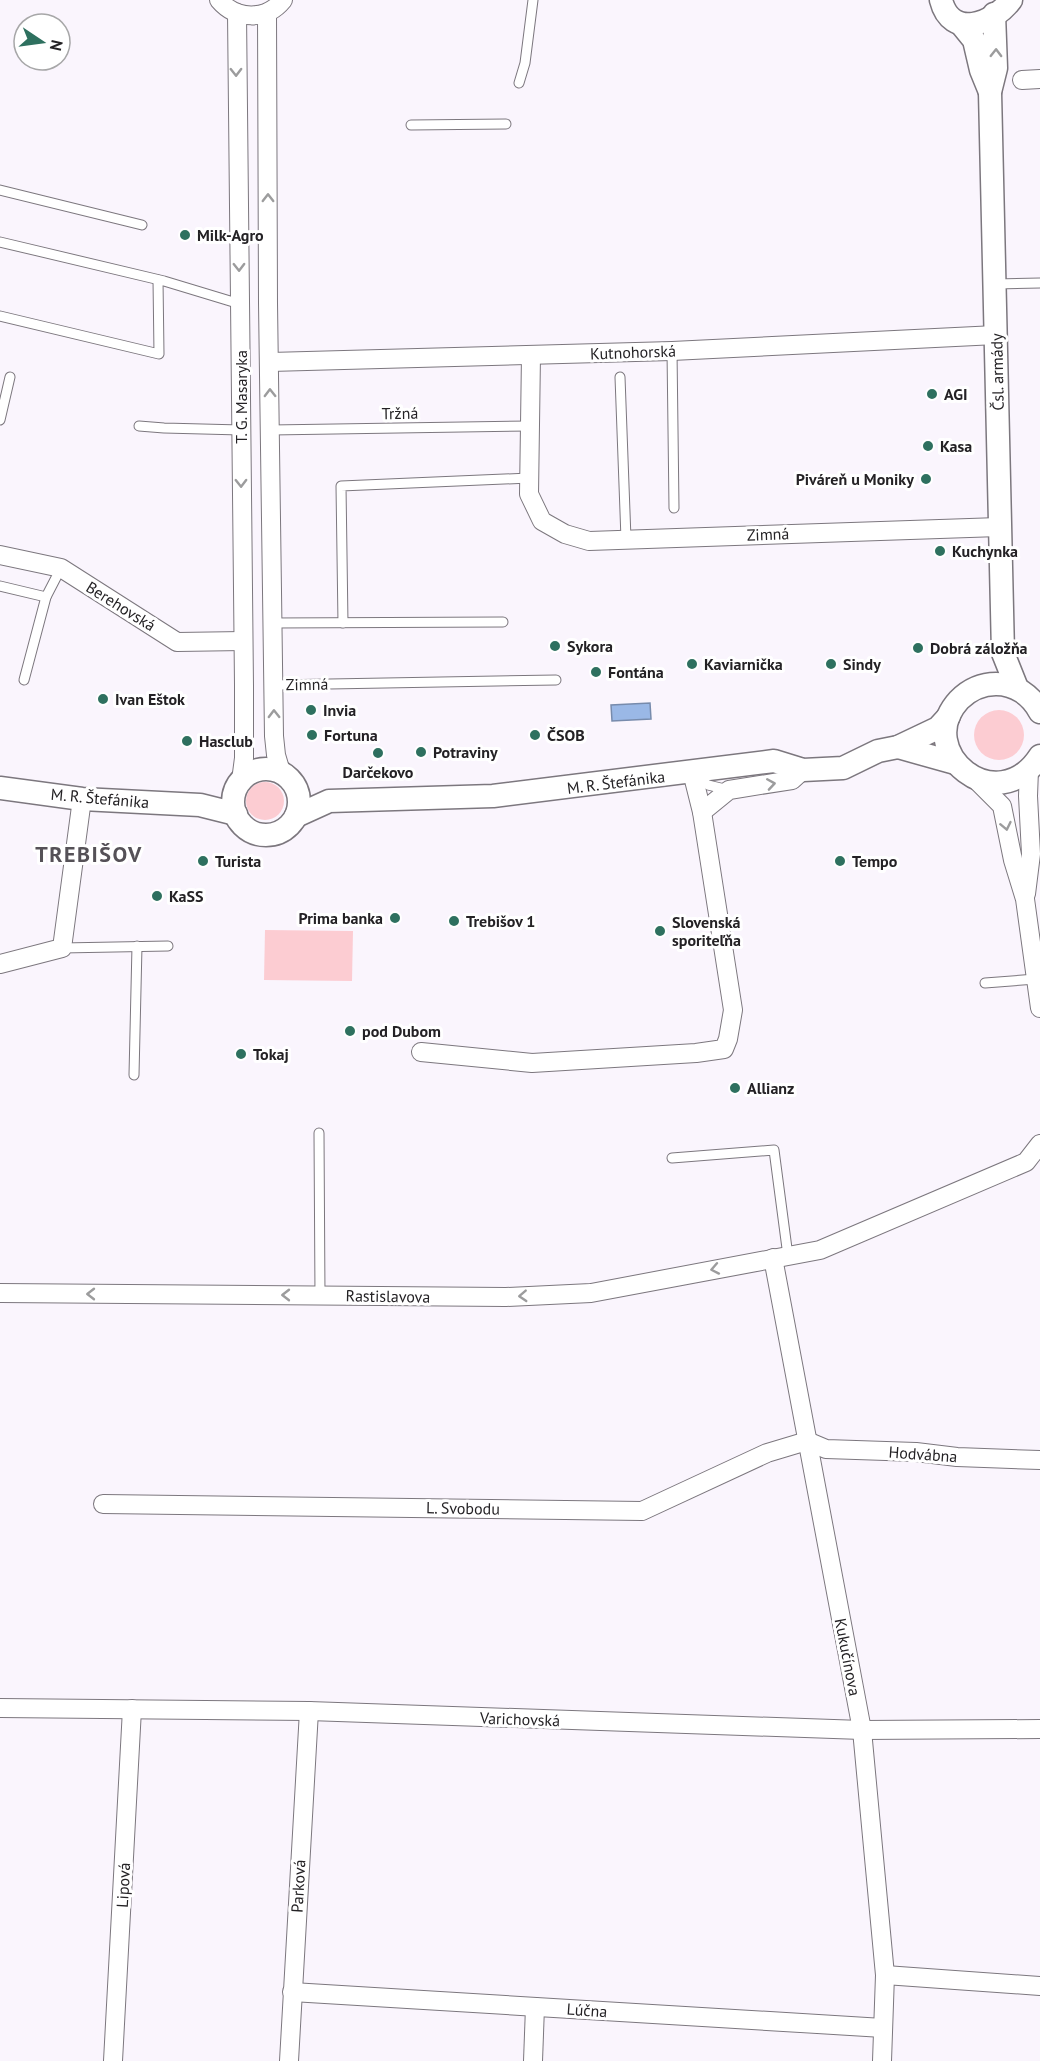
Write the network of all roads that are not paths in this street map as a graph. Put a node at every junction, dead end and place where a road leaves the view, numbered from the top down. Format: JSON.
{"nodes":[{"id":1,"x":219,"y":0,"type":"edge"},
{"id":2,"x":283,"y":0,"type":"edge"},
{"id":3,"x":533,"y":0,"type":"edge"},
{"id":4,"x":939,"y":2,"type":"edge"},
{"id":5,"x":1003,"y":7,"type":"edge"},
{"id":6,"x":237,"y":13,"type":"junction"},
{"id":7,"x":267,"y":13,"type":"junction"},
{"id":8,"x":961,"y":24,"type":"junction"},
{"id":9,"x":519,"y":83,"type":"dead end"},
{"id":10,"x":990,"y":92,"type":"junction"},
{"id":11,"x":506,"y":124,"type":"dead end"},
{"id":12,"x":411,"y":125,"type":"dead end"},
{"id":13,"x":0,"y":190,"type":"edge"},
{"id":14,"x":142,"y":225,"type":"dead end"},
{"id":15,"x":0,"y":242,"type":"edge"},
{"id":16,"x":158,"y":280,"type":"junction"},
{"id":17,"x":1040,"y":283,"type":"edge"},
{"id":18,"x":995,"y":284,"type":"junction"},
{"id":19,"x":268,"y":303,"type":"junction"},
{"id":20,"x":240,"y":304,"type":"junction"},
{"id":21,"x":0,"y":316,"type":"edge"},
{"id":22,"x":996,"y":335,"type":"junction"},
{"id":23,"x":672,"y":351,"type":"junction"},
{"id":24,"x":531,"y":355,"type":"junction"},
{"id":25,"x":270,"y":362,"type":"junction"},
{"id":26,"x":10,"y":377,"type":"dead end"},
{"id":27,"x":620,"y":377,"type":"dead end"},
{"id":28,"x":0,"y":420,"type":"edge"},
{"id":29,"x":139,"y":426,"type":"dead end"},
{"id":30,"x":530,"y":426,"type":"junction"},
{"id":31,"x":241,"y":430,"type":"junction"},
{"id":32,"x":271,"y":430,"type":"junction"},
{"id":33,"x":529,"y":478,"type":"junction"},
{"id":34,"x":674,"y":508,"type":"dead end"},
{"id":35,"x":999,"y":527,"type":"junction"},
{"id":36,"x":626,"y":539,"type":"junction"},
{"id":37,"x":0,"y":555,"type":"edge"},
{"id":38,"x":61,"y":568,"type":"junction"},
{"id":39,"x":0,"y":586,"type":"edge"},
{"id":40,"x":46,"y":597,"type":"junction"},
{"id":41,"x":503,"y":622,"type":"dead end"},
{"id":42,"x":273,"y":623,"type":"junction"},
{"id":43,"x":343,"y":623,"type":"junction"},
{"id":44,"x":243,"y":632,"type":"junction"},
{"id":45,"x":1003,"y":653,"type":"junction"},
{"id":46,"x":24,"y":680,"type":"dead end"},
{"id":47,"x":556,"y":680,"type":"dead end"},
{"id":48,"x":274,"y":685,"type":"junction"},
{"id":49,"x":984,"y":686,"type":"junction"},
{"id":50,"x":1031,"y":699,"type":"edge"},
{"id":51,"x":950,"y":716,"type":"junction"},
{"id":52,"x":898,"y":747,"type":"junction"},
{"id":53,"x":955,"y":762,"type":"junction"},
{"id":54,"x":1035,"y":763,"type":"edge"},
{"id":55,"x":803,"y":770,"type":"junction"},
{"id":56,"x":692,"y":772,"type":"junction"},
{"id":57,"x":288,"y":779,"type":"junction"},
{"id":58,"x":975,"y":779,"type":"junction"},
{"id":59,"x":0,"y":788,"type":"edge"},
{"id":60,"x":729,"y":790,"type":"junction"},
{"id":61,"x":237,"y":796,"type":"junction"},
{"id":62,"x":82,"y":798,"type":"junction"},
{"id":63,"x":329,"y":801,"type":"junction"},
{"id":64,"x":702,"y":812,"type":"junction"},
{"id":65,"x":296,"y":816,"type":"junction"},
{"id":66,"x":1025,"y":899,"type":"junction"},
{"id":67,"x":1035,"y":930,"type":"edge"},
{"id":68,"x":137,"y":946,"type":"junction"},
{"id":69,"x":168,"y":946,"type":"dead end"},
{"id":70,"x":62,"y":948,"type":"junction"},
{"id":71,"x":0,"y":964,"type":"edge"},
{"id":72,"x":1036,"y":979,"type":"junction"},
{"id":73,"x":985,"y":983,"type":"dead end"},
{"id":74,"x":1040,"y":1008,"type":"edge"},
{"id":75,"x":421,"y":1052,"type":"dead end"},
{"id":76,"x":134,"y":1075,"type":"dead end"},
{"id":77,"x":319,"y":1133,"type":"dead end"},
{"id":78,"x":1040,"y":1144,"type":"edge"},
{"id":79,"x":672,"y":1158,"type":"dead end"},
{"id":80,"x":780,"y":1257,"type":"junction"},
{"id":81,"x":0,"y":1293,"type":"edge"},
{"id":82,"x":320,"y":1296,"type":"junction"},
{"id":83,"x":807,"y":1440,"type":"junction"},
{"id":84,"x":1040,"y":1460,"type":"edge"},
{"id":85,"x":103,"y":1504,"type":"dead end"},
{"id":86,"x":0,"y":1708,"type":"edge"},
{"id":87,"x":132,"y":1709,"type":"junction"},
{"id":88,"x":309,"y":1712,"type":"junction"},
{"id":89,"x":1040,"y":1729,"type":"edge"},
{"id":90,"x":862,"y":1730,"type":"junction"},
{"id":91,"x":885,"y":1976,"type":"junction"},
{"id":92,"x":1040,"y":1986,"type":"edge"},
{"id":93,"x":292,"y":1992,"type":"junction"},
{"id":94,"x":535,"y":2007,"type":"junction"},
{"id":95,"x":883,"y":2028,"type":"junction"},
{"id":96,"x":113,"y":2061,"type":"edge"},
{"id":97,"x":289,"y":2061,"type":"edge"},
{"id":98,"x":533,"y":2061,"type":"edge"},
{"id":99,"x":882,"y":2061,"type":"edge"}],
"edges":[{"from":1,"to":6,"type":"street"},
{"from":2,"to":7,"type":"street"},
{"from":3,"to":9,"type":"lane"},
{"from":4,"to":8,"type":"street","name":"Čsl. armády"},
{"from":5,"to":8,"type":"street"},
{"from":10,"to":5,"type":"street","name":"Čsl. armády","one_way":true},
{"from":6,"to":7,"type":"street"},
{"from":6,"to":20,"type":"street","name":"T. G. Masaryka","one_way":true},
{"from":19,"to":7,"type":"street","name":"T. G. Masaryka","one_way":true},
{"from":8,"to":10,"type":"street","name":"Čsl. armády"},
{"from":10,"to":18,"type":"street","name":"Čsl. armády"},
{"from":11,"to":12,"type":"lane"},
{"from":13,"to":14,"type":"lane"},
{"from":15,"to":16,"type":"lane"},
{"from":16,"to":20,"type":"lane"},
{"from":16,"to":21,"type":"lane"},
{"from":17,"to":18,"type":"lane"},
{"from":18,"to":22,"type":"street","name":"Čsl. armády"},
{"from":19,"to":20,"type":"street"},
{"from":19,"to":25,"type":"street","name":"T. G. Masaryka"},
{"from":20,"to":31,"type":"street","name":"T. G. Masaryka"},
{"from":22,"to":23,"type":"street","name":"Kutnohorská"},
{"from":22,"to":35,"type":"street","name":"Čsl. armády"},
{"from":23,"to":24,"type":"street","name":"Kutnohorská"},
{"from":23,"to":34,"type":"lane"},
{"from":24,"to":25,"type":"street","name":"Kutnohorská"},
{"from":24,"to":30,"type":"street"},
{"from":32,"to":25,"type":"street","name":"T. G. Masaryka","one_way":true},
{"from":26,"to":28,"type":"lane"},
{"from":27,"to":36,"type":"lane"},
{"from":29,"to":31,"type":"lane"},
{"from":30,"to":32,"type":"lane","name":"Tržná"},
{"from":30,"to":33,"type":"street"},
{"from":31,"to":32,"type":"street"},
{"from":31,"to":44,"type":"street","name":"T. G. Masaryka","one_way":true},
{"from":32,"to":42,"type":"street","name":"T. G. Masaryka"},
{"from":33,"to":36,"type":"street","name":"Zimná"},
{"from":33,"to":43,"type":"lane"},
{"from":35,"to":36,"type":"street","name":"Zimná"},
{"from":35,"to":45,"type":"street","name":"Čsl. armády"},
{"from":37,"to":38,"type":"street","name":"Berehovská"},
{"from":38,"to":40,"type":"lane"},
{"from":38,"to":44,"type":"street","name":"Berehovská"},
{"from":39,"to":40,"type":"lane"},
{"from":40,"to":46,"type":"lane"},
{"from":41,"to":43,"type":"lane"},
{"from":42,"to":43,"type":"lane"},
{"from":42,"to":44,"type":"street","name":"Berehovská"},
{"from":42,"to":48,"type":"street","name":"T. G. Masaryka"},
{"from":44,"to":61,"type":"street","name":"T. G. Masaryka"},
{"from":45,"to":49,"type":"street"},
{"from":45,"to":50,"type":"street"},
{"from":47,"to":48,"type":"lane","name":"Zimná"},
{"from":57,"to":48,"type":"street","name":"T. G. Masaryka","one_way":true},
{"from":49,"to":50,"type":"street"},
{"from":49,"to":51,"type":"street","name":"M. R. Štefánika"},
{"from":51,"to":52,"type":"street","name":"M. R. Štefánika"},
{"from":51,"to":53,"type":"street"},
{"from":52,"to":53,"type":"street"},
{"from":52,"to":55,"type":"street","name":"M. R. Štefánika"},
{"from":53,"to":58,"type":"street"},
{"from":54,"to":58,"type":"street"},
{"from":54,"to":66,"type":"street"},
{"from":55,"to":56,"type":"street","name":"M. R. Štefánika"},
{"from":60,"to":55,"type":"street","one_way":true},
{"from":56,"to":60,"type":"lane"},
{"from":56,"to":63,"type":"street","name":"M. R. Štefánika"},
{"from":56,"to":64,"type":"street"},
{"from":57,"to":61,"type":"street"},
{"from":57,"to":63,"type":"street","name":"M. R. Štefánika"},
{"from":57,"to":65,"type":"street"},
{"from":58,"to":66,"type":"street","one_way":true},
{"from":59,"to":62,"type":"street","name":"M. R. Štefánika"},
{"from":60,"to":64,"type":"street"},
{"from":61,"to":62,"type":"street","name":"M. R. Štefánika"},
{"from":61,"to":65,"type":"street"},
{"from":62,"to":70,"type":"street"},
{"from":63,"to":65,"type":"street","name":"M. R. Štefánika"},
{"from":64,"to":75,"type":"street"},
{"from":66,"to":67,"type":"street"},
{"from":67,"to":72,"type":"street"},
{"from":68,"to":69,"type":"lane"},
{"from":68,"to":70,"type":"lane"},
{"from":68,"to":76,"type":"lane"},
{"from":70,"to":71,"type":"street"},
{"from":72,"to":73,"type":"lane"},
{"from":72,"to":74,"type":"street"},
{"from":77,"to":82,"type":"lane"},
{"from":78,"to":80,"type":"street","name":"Rastislavova"},
{"from":79,"to":80,"type":"lane"},
{"from":80,"to":82,"type":"street","name":"Rastislavova","one_way":true},
{"from":80,"to":83,"type":"street","name":"Kukučínova"},
{"from":82,"to":81,"type":"street","name":"Rastislavova","one_way":true},
{"from":83,"to":84,"type":"street","name":"Hodvábna"},
{"from":83,"to":85,"type":"street","name":"L. Svobodu"},
{"from":83,"to":90,"type":"street","name":"Kukučínova"},
{"from":86,"to":87,"type":"street","name":"Varichovská"},
{"from":87,"to":88,"type":"street","name":"Varichovská"},
{"from":87,"to":96,"type":"street","name":"Lipová"},
{"from":88,"to":90,"type":"street","name":"Varichovská"},
{"from":88,"to":93,"type":"street","name":"Parková"},
{"from":89,"to":90,"type":"street","name":"Varichovská"},
{"from":90,"to":91,"type":"street","name":"Kukučínova"},
{"from":91,"to":92,"type":"street"},
{"from":91,"to":95,"type":"street","name":"Kukučínova"},
{"from":93,"to":94,"type":"street","name":"Lúčna"},
{"from":93,"to":97,"type":"street","name":"Parková"},
{"from":94,"to":95,"type":"street","name":"Lúčna"},
{"from":94,"to":98,"type":"street"},
{"from":95,"to":99,"type":"street","name":"Kukučínova"}]}
